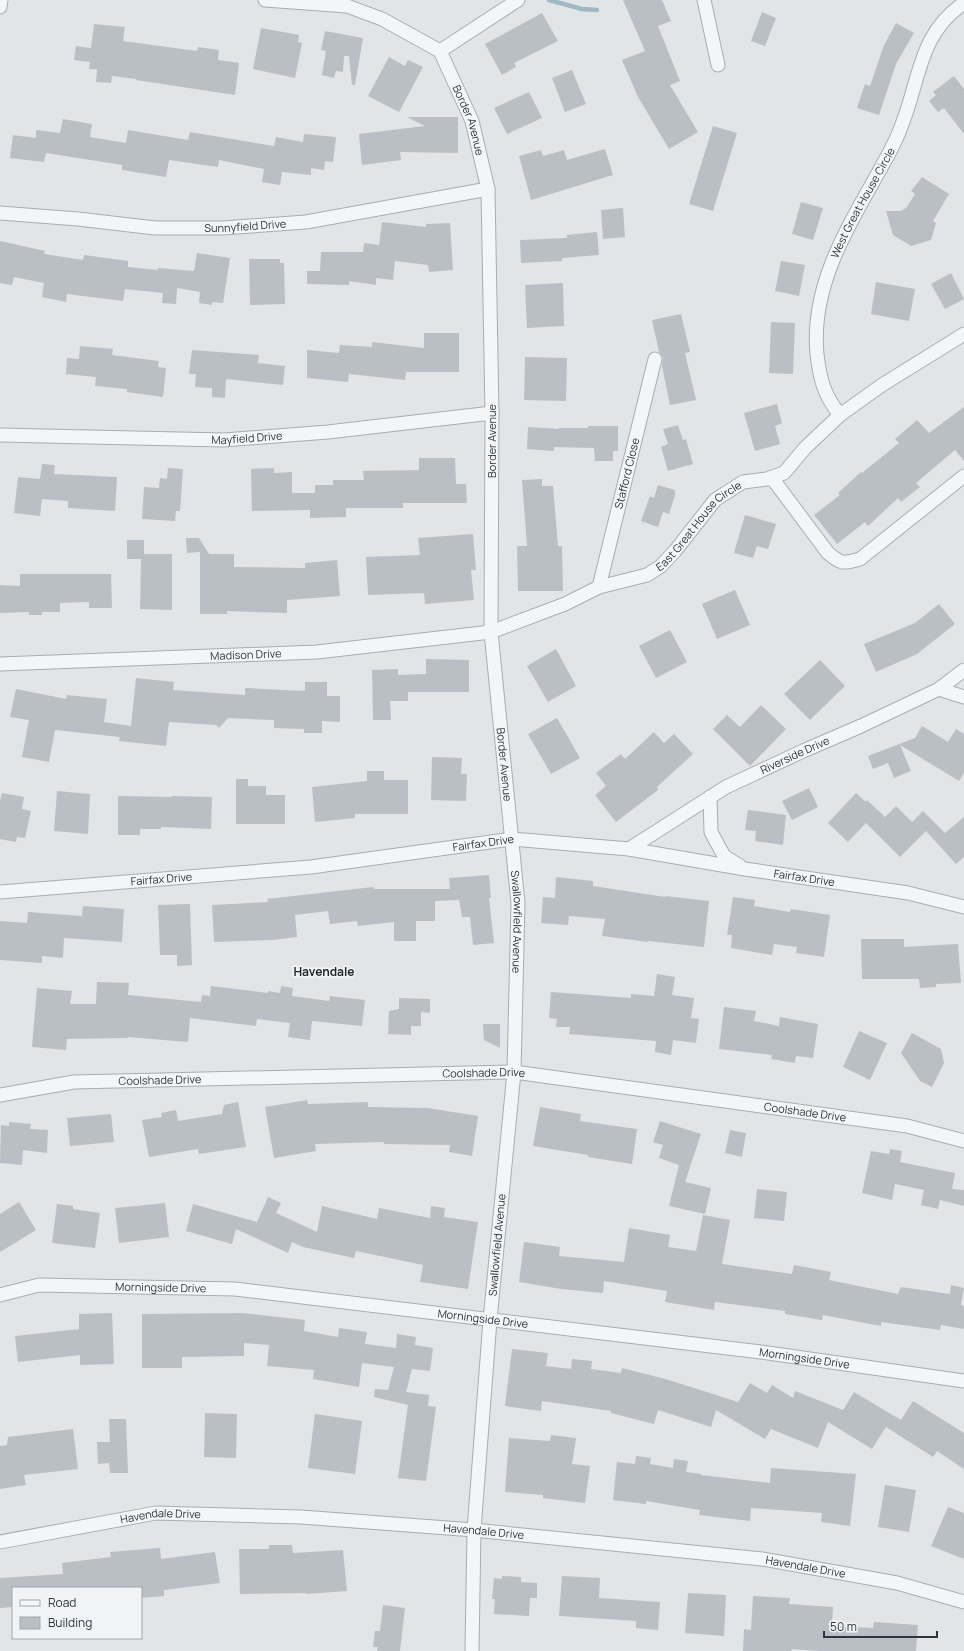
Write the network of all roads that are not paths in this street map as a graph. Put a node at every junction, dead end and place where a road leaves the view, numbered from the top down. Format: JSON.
{"nodes":[{"id":1,"x":1,"y":0,"type":"edge"},
{"id":2,"x":265,"y":0,"type":"edge"},
{"id":3,"x":518,"y":0,"type":"edge"},
{"id":4,"x":704,"y":0,"type":"edge"},
{"id":5,"x":964,"y":3,"type":"edge"},
{"id":6,"x":0,"y":7,"type":"edge"},
{"id":7,"x":440,"y":51,"type":"junction"},
{"id":8,"x":718,"y":65,"type":"dead end"},
{"id":9,"x":488,"y":189,"type":"junction"},
{"id":10,"x":0,"y":213,"type":"edge"},
{"id":11,"x":964,"y":334,"type":"edge"},
{"id":12,"x":655,"y":359,"type":"dead end"},
{"id":13,"x":492,"y":413,"type":"junction"},
{"id":14,"x":840,"y":415,"type":"junction"},
{"id":15,"x":0,"y":435,"type":"edge"},
{"id":16,"x":964,"y":476,"type":"edge"},
{"id":17,"x":772,"y":478,"type":"junction"},
{"id":18,"x":599,"y":587,"type":"junction"},
{"id":19,"x":491,"y":632,"type":"junction"},
{"id":20,"x":0,"y":664,"type":"edge"},
{"id":21,"x":964,"y":670,"type":"edge"},
{"id":22,"x":939,"y":689,"type":"junction"},
{"id":23,"x":964,"y":697,"type":"edge"},
{"id":24,"x":710,"y":797,"type":"junction"},
{"id":25,"x":512,"y":839,"type":"junction"},
{"id":26,"x":629,"y":849,"type":"junction"},
{"id":27,"x":745,"y":869,"type":"junction"},
{"id":28,"x":0,"y":892,"type":"edge"},
{"id":29,"x":964,"y":907,"type":"edge"},
{"id":30,"x":514,"y":1072,"type":"junction"},
{"id":31,"x":0,"y":1095,"type":"edge"},
{"id":32,"x":964,"y":1142,"type":"edge"},
{"id":33,"x":0,"y":1295,"type":"edge"},
{"id":34,"x":490,"y":1320,"type":"junction"},
{"id":35,"x":964,"y":1381,"type":"edge"},
{"id":36,"x":474,"y":1530,"type":"junction"},
{"id":37,"x":0,"y":1542,"type":"edge"},
{"id":38,"x":964,"y":1602,"type":"edge"},
{"id":39,"x":472,"y":1651,"type":"edge"}],
"edges":[{"from":1,"to":6,"type":"street"},
{"from":2,"to":7,"type":"street"},
{"from":3,"to":7,"type":"street"},
{"from":4,"to":8,"type":"street"},
{"from":5,"to":14,"type":"street","name":"West Great House Circle"},
{"from":7,"to":9,"type":"street","name":"Border Avenue"},
{"from":9,"to":10,"type":"street","name":"Sunnyfield Drive"},
{"from":9,"to":13,"type":"street","name":"Border Avenue"},
{"from":11,"to":14,"type":"street","name":"East Great House Circle"},
{"from":12,"to":18,"type":"street","name":"Stafford Close"},
{"from":13,"to":15,"type":"street","name":"Mayfield Drive"},
{"from":13,"to":19,"type":"street","name":"Border Avenue"},
{"from":14,"to":17,"type":"street","name":"East Great House Circle"},
{"from":16,"to":17,"type":"street"},
{"from":17,"to":18,"type":"street","name":"East Great House Circle"},
{"from":18,"to":19,"type":"street","name":"East Great House Circle"},
{"from":19,"to":20,"type":"street","name":"Madison Drive"},
{"from":19,"to":25,"type":"street","name":"Border Avenue"},
{"from":21,"to":22,"type":"street","name":"Riverside Drive"},
{"from":22,"to":23,"type":"street"},
{"from":22,"to":24,"type":"street","name":"Riverside Drive"},
{"from":24,"to":26,"type":"street","name":"Riverside Drive"},
{"from":24,"to":27,"type":"street"},
{"from":25,"to":26,"type":"street","name":"Fairfax Drive"},
{"from":25,"to":28,"type":"street","name":"Fairfax Drive"},
{"from":25,"to":30,"type":"street","name":"Swallowfield Avenue"},
{"from":26,"to":27,"type":"street","name":"Fairfax Drive"},
{"from":27,"to":29,"type":"street","name":"Fairfax Drive"},
{"from":30,"to":31,"type":"street","name":"Coolshade Drive"},
{"from":30,"to":32,"type":"street","name":"Coolshade Drive"},
{"from":30,"to":34,"type":"street","name":"Swallowfield Avenue"},
{"from":33,"to":34,"type":"street","name":"Morningside Drive"},
{"from":34,"to":35,"type":"street","name":"Morningside Drive"},
{"from":34,"to":36,"type":"street","name":"Swallowfield Avenue"},
{"from":36,"to":37,"type":"street","name":"Havendale Drive"},
{"from":36,"to":38,"type":"street","name":"Havendale Drive"},
{"from":36,"to":39,"type":"street","name":"Swallowfield Avenue"}]}
